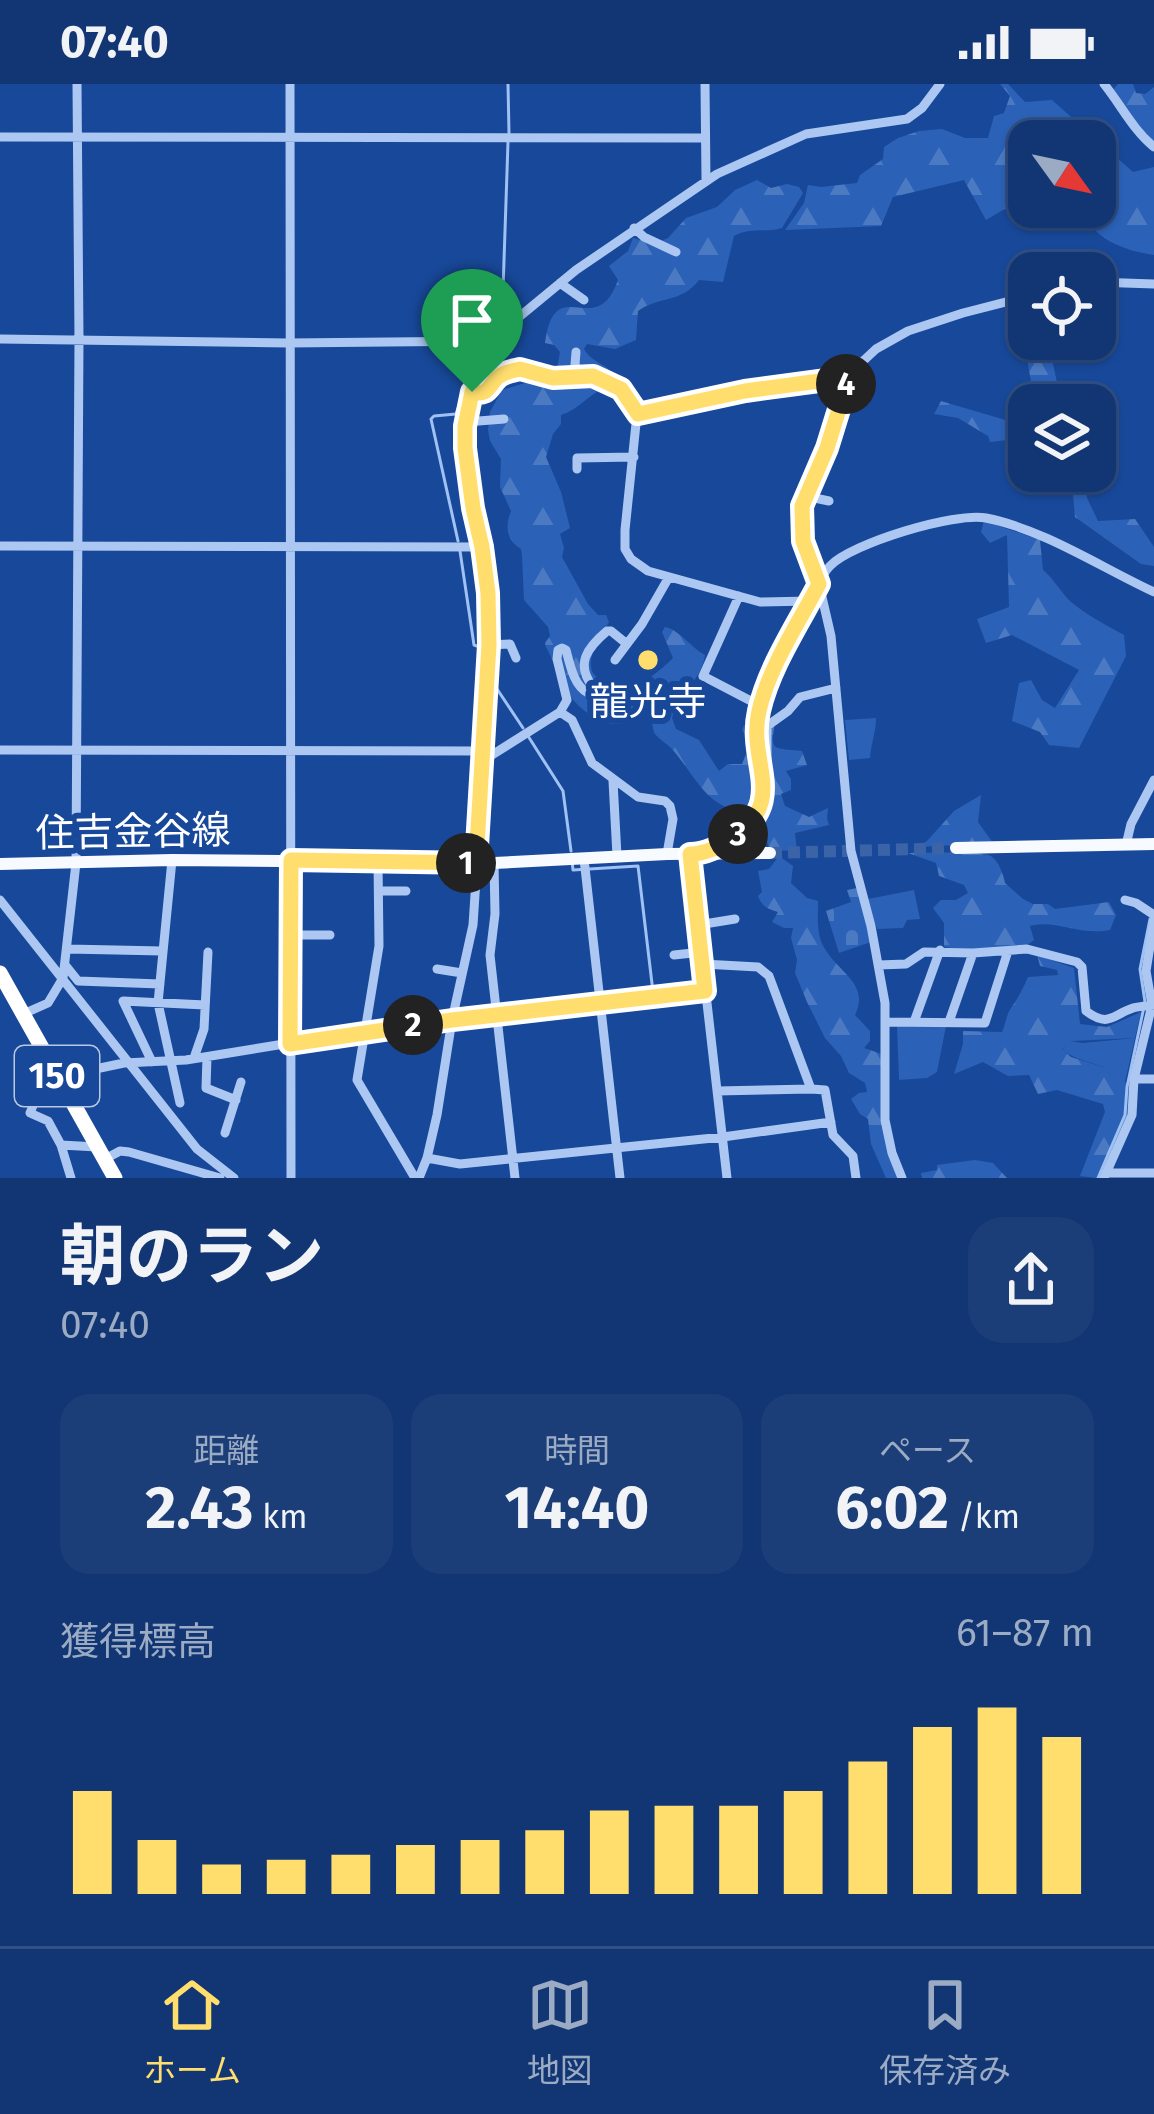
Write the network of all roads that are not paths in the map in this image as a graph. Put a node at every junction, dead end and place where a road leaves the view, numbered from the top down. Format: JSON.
{"nodes":[{"id":1,"x":76,"y":84,"type":"edge"},
{"id":2,"x":290,"y":84,"type":"edge"},
{"id":3,"x":705,"y":84,"type":"edge"},
{"id":4,"x":940,"y":84,"type":"edge"},
{"id":5,"x":1104,"y":84,"type":"edge"},
{"id":6,"x":0,"y":137,"type":"edge"},
{"id":7,"x":77,"y":137,"type":"junction"},
{"id":8,"x":289,"y":138,"type":"junction"},
{"id":9,"x":704,"y":138,"type":"junction"},
{"id":10,"x":1154,"y":147,"type":"edge"},
{"id":11,"x":706,"y":180,"type":"junction"},
{"id":12,"x":634,"y":228,"type":"junction"},
{"id":13,"x":676,"y":252,"type":"dead end"},
{"id":14,"x":560,"y":283,"type":"junction"},
{"id":15,"x":1116,"y":283,"type":"edge"},
{"id":16,"x":1154,"y":284,"type":"edge"},
{"id":17,"x":584,"y":300,"type":"dead end"},
{"id":18,"x":1008,"y":301,"type":"edge"},
{"id":19,"x":0,"y":339,"type":"edge"},
{"id":20,"x":80,"y":339,"type":"junction"},
{"id":21,"x":486,"y":341,"type":"junction"},
{"id":22,"x":288,"y":343,"type":"junction"},
{"id":23,"x":576,"y":352,"type":"dead end"},
{"id":24,"x":574,"y":377,"type":"junction"},
{"id":25,"x":849,"y":377,"type":"junction"},
{"id":26,"x":472,"y":392,"type":"junction"},
{"id":27,"x":638,"y":414,"type":"junction"},
{"id":28,"x":505,"y":419,"type":"dead end"},
{"id":29,"x":466,"y":422,"type":"junction"},
{"id":30,"x":634,"y":458,"type":"junction"},
{"id":31,"x":577,"y":469,"type":"dead end"},
{"id":32,"x":805,"y":496,"type":"junction"},
{"id":33,"x":829,"y":501,"type":"dead end"},
{"id":34,"x":0,"y":545,"type":"edge"},
{"id":35,"x":79,"y":546,"type":"junction"},
{"id":36,"x":291,"y":546,"type":"junction"},
{"id":37,"x":482,"y":547,"type":"junction"},
{"id":38,"x":669,"y":577,"type":"junction"},
{"id":39,"x":819,"y":584,"type":"junction"},
{"id":40,"x":1154,"y":592,"type":"edge"},
{"id":41,"x":739,"y":596,"type":"junction"},
{"id":42,"x":810,"y":601,"type":"junction"},
{"id":43,"x":627,"y":644,"type":"junction"},
{"id":44,"x":489,"y":648,"type":"junction"},
{"id":45,"x":517,"y":658,"type":"dead end"},
{"id":46,"x":615,"y":660,"type":"dead end"},
{"id":47,"x":836,"y":688,"type":"junction"},
{"id":48,"x":751,"y":701,"type":"dead end"},
{"id":49,"x":560,"y":712,"type":"junction"},
{"id":50,"x":597,"y":744,"type":"dead end"},
{"id":51,"x":76,"y":749,"type":"junction"},
{"id":52,"x":291,"y":749,"type":"junction"},
{"id":53,"x":0,"y":750,"type":"edge"},
{"id":54,"x":585,"y":750,"type":"junction"},
{"id":55,"x":484,"y":755,"type":"junction"},
{"id":56,"x":621,"y":770,"type":"dead end"},
{"id":57,"x":612,"y":779,"type":"junction"},
{"id":58,"x":1154,"y":780,"type":"edge"},
{"id":59,"x":761,"y":784,"type":"junction"},
{"id":60,"x":1154,"y":844,"type":"edge"},
{"id":61,"x":1126,"y":845,"type":"junction"},
{"id":62,"x":956,"y":848,"type":"tunnel mouth"},
{"id":63,"x":770,"y":853,"type":"tunnel mouth"},
{"id":64,"x":668,"y":854,"type":"junction"},
{"id":65,"x":696,"y":854,"type":"junction"},
{"id":66,"x":617,"y":856,"type":"junction"},
{"id":67,"x":172,"y":860,"type":"junction"},
{"id":68,"x":291,"y":860,"type":"junction"},
{"id":69,"x":76,"y":862,"type":"junction"},
{"id":70,"x":378,"y":862,"type":"junction"},
{"id":71,"x":476,"y":863,"type":"junction"},
{"id":72,"x":494,"y":863,"type":"junction"},
{"id":73,"x":580,"y":863,"type":"junction"},
{"id":74,"x":0,"y":864,"type":"edge"},
{"id":75,"x":379,"y":891,"type":"junction"},
{"id":76,"x":406,"y":891,"type":"dead end"},
{"id":77,"x":0,"y":900,"type":"edge"},
{"id":78,"x":1125,"y":900,"type":"dead end"},
{"id":79,"x":362,"y":917,"type":"dead end"},
{"id":80,"x":379,"y":917,"type":"junction"},
{"id":81,"x":735,"y":919,"type":"dead end"},
{"id":82,"x":1152,"y":920,"type":"edge"},
{"id":83,"x":698,"y":925,"type":"junction"},
{"id":84,"x":290,"y":935,"type":"junction"},
{"id":85,"x":330,"y":935,"type":"dead end"},
{"id":86,"x":470,"y":938,"type":"junction"},
{"id":87,"x":68,"y":949,"type":"junction"},
{"id":88,"x":940,"y":950,"type":"junction"},
{"id":89,"x":162,"y":951,"type":"junction"},
{"id":90,"x":1008,"y":951,"type":"junction"},
{"id":91,"x":208,"y":952,"type":"dead end"},
{"id":92,"x":973,"y":953,"type":"junction"},
{"id":93,"x":490,"y":954,"type":"junction"},
{"id":94,"x":674,"y":955,"type":"dead end"},
{"id":95,"x":702,"y":958,"type":"junction"},
{"id":96,"x":879,"y":965,"type":"junction"},
{"id":97,"x":66,"y":966,"type":"junction"},
{"id":98,"x":437,"y":969,"type":"dead end"},
{"id":99,"x":0,"y":973,"type":"edge"},
{"id":100,"x":462,"y":973,"type":"junction"},
{"id":101,"x":63,"y":979,"type":"junction"},
{"id":102,"x":160,"y":984,"type":"junction"},
{"id":103,"x":705,"y":991,"type":"junction"},
{"id":104,"x":158,"y":1003,"type":"junction"},
{"id":105,"x":601,"y":1003,"type":"junction"},
{"id":106,"x":205,"y":1005,"type":"junction"},
{"id":107,"x":1149,"y":1006,"type":"edge"},
{"id":108,"x":23,"y":1014,"type":"junction"},
{"id":109,"x":497,"y":1014,"type":"junction"},
{"id":110,"x":452,"y":1020,"type":"junction"},
{"id":111,"x":885,"y":1022,"type":"junction"},
{"id":112,"x":914,"y":1022,"type":"junction"},
{"id":113,"x":949,"y":1022,"type":"junction"},
{"id":114,"x":364,"y":1031,"type":"junction"},
{"id":115,"x":290,"y":1044,"type":"junction"},
{"id":116,"x":207,"y":1057,"type":"junction"},
{"id":117,"x":194,"y":1058,"type":"junction"},
{"id":118,"x":170,"y":1061,"type":"junction"},
{"id":119,"x":152,"y":1063,"type":"junction"},
{"id":120,"x":131,"y":1064,"type":"junction"},
{"id":121,"x":57,"y":1075,"type":"junction"},
{"id":122,"x":1134,"y":1079,"type":"junction"},
{"id":123,"x":1154,"y":1079,"type":"edge"},
{"id":124,"x":241,"y":1082,"type":"dead end"},
{"id":125,"x":811,"y":1089,"type":"junction"},
{"id":126,"x":717,"y":1090,"type":"junction"},
{"id":127,"x":236,"y":1100,"type":"junction"},
{"id":128,"x":180,"y":1103,"type":"dead end"},
{"id":129,"x":831,"y":1122,"type":"junction"},
{"id":130,"x":226,"y":1133,"type":"dead end"},
{"id":131,"x":723,"y":1137,"type":"junction"},
{"id":132,"x":61,"y":1144,"type":"junction"},
{"id":133,"x":616,"y":1146,"type":"junction"},
{"id":134,"x":100,"y":1153,"type":"junction"},
{"id":135,"x":427,"y":1158,"type":"junction"},
{"id":136,"x":513,"y":1158,"type":"junction"},
{"id":137,"x":1154,"y":1173,"type":"edge"},
{"id":138,"x":1105,"y":1176,"type":"edge"},
{"id":139,"x":70,"y":1178,"type":"edge"},
{"id":140,"x":115,"y":1178,"type":"edge"},
{"id":141,"x":220,"y":1178,"type":"edge"},
{"id":142,"x":234,"y":1178,"type":"edge"},
{"id":143,"x":291,"y":1178,"type":"edge"},
{"id":144,"x":417,"y":1178,"type":"edge"},
{"id":145,"x":515,"y":1178,"type":"edge"},
{"id":146,"x":620,"y":1178,"type":"edge"},
{"id":147,"x":727,"y":1178,"type":"edge"},
{"id":148,"x":856,"y":1178,"type":"edge"},
{"id":149,"x":902,"y":1178,"type":"edge"}],
"edges":[{"from":1,"to":7,"type":"street"},
{"from":2,"to":8,"type":"street"},
{"from":3,"to":9,"type":"street"},
{"from":4,"to":11,"type":"street"},
{"from":5,"to":10,"type":"street"},
{"from":6,"to":7,"type":"street"},
{"from":7,"to":8,"type":"street"},
{"from":7,"to":20,"type":"street"},
{"from":8,"to":9,"type":"street"},
{"from":8,"to":22,"type":"street"},
{"from":9,"to":11,"type":"street"},
{"from":11,"to":12,"type":"street"},
{"from":12,"to":13,"type":"street"},
{"from":12,"to":14,"type":"street"},
{"from":14,"to":17,"type":"street"},
{"from":14,"to":21,"type":"street"},
{"from":15,"to":16,"type":"street"},
{"from":18,"to":25,"type":"street"},
{"from":19,"to":20,"type":"street"},
{"from":20,"to":22,"type":"street"},
{"from":20,"to":35,"type":"street"},
{"from":21,"to":22,"type":"street"},
{"from":21,"to":26,"type":"street"},
{"from":22,"to":36,"type":"street"},
{"from":23,"to":24,"type":"street"},
{"from":24,"to":26,"type":"street"},
{"from":24,"to":27,"type":"street"},
{"from":25,"to":27,"type":"street"},
{"from":25,"to":32,"type":"street"},
{"from":26,"to":29,"type":"street"},
{"from":27,"to":30,"type":"street"},
{"from":28,"to":29,"type":"street"},
{"from":29,"to":37,"type":"street"},
{"from":30,"to":31,"type":"street"},
{"from":30,"to":38,"type":"street"},
{"from":32,"to":33,"type":"street"},
{"from":32,"to":39,"type":"street"},
{"from":34,"to":35,"type":"street"},
{"from":35,"to":36,"type":"street"},
{"from":35,"to":51,"type":"street"},
{"from":36,"to":37,"type":"street"},
{"from":36,"to":52,"type":"street"},
{"from":37,"to":44,"type":"street"},
{"from":38,"to":41,"type":"street"},
{"from":38,"to":43,"type":"street"},
{"from":39,"to":40,"type":"street"},
{"from":39,"to":42,"type":"street"},
{"from":39,"to":47,"type":"street"},
{"from":41,"to":42,"type":"street"},
{"from":41,"to":48,"type":"street"},
{"from":42,"to":59,"type":"street"},
{"from":43,"to":46,"type":"street"},
{"from":43,"to":49,"type":"street"},
{"from":44,"to":45,"type":"street"},
{"from":44,"to":55,"type":"street"},
{"from":47,"to":59,"type":"street"},
{"from":47,"to":96,"type":"street"},
{"from":49,"to":54,"type":"street"},
{"from":49,"to":55,"type":"street"},
{"from":50,"to":54,"type":"street"},
{"from":51,"to":52,"type":"street"},
{"from":51,"to":53,"type":"street"},
{"from":51,"to":69,"type":"street"},
{"from":52,"to":55,"type":"street"},
{"from":52,"to":68,"type":"street"},
{"from":54,"to":57,"type":"street"},
{"from":55,"to":71,"type":"street"},
{"from":56,"to":57,"type":"street"},
{"from":57,"to":64,"type":"street"},
{"from":57,"to":66,"type":"street"},
{"from":58,"to":61,"type":"street"},
{"from":59,"to":65,"type":"street"},
{"from":60,"to":61,"type":"main road"},
{"from":61,"to":62,"type":"main road"},
{"from":63,"to":65,"type":"main road","name":"住吉金谷線"},
{"from":64,"to":65,"type":"main road","name":"住吉金谷線"},
{"from":64,"to":66,"type":"main road","name":"住吉金谷線"},
{"from":65,"to":83,"type":"street"},
{"from":66,"to":73,"type":"main road","name":"住吉金谷線"},
{"from":67,"to":68,"type":"main road","name":"住吉金谷線"},
{"from":67,"to":69,"type":"main road","name":"住吉金谷線"},
{"from":67,"to":89,"type":"street"},
{"from":68,"to":70,"type":"main road","name":"住吉金谷線"},
{"from":68,"to":84,"type":"street"},
{"from":69,"to":74,"type":"main road","name":"住吉金谷線"},
{"from":69,"to":87,"type":"street"},
{"from":70,"to":71,"type":"main road","name":"住吉金谷線"},
{"from":70,"to":75,"type":"street"},
{"from":71,"to":72,"type":"main road","name":"住吉金谷線"},
{"from":71,"to":86,"type":"street"},
{"from":72,"to":73,"type":"main road","name":"住吉金谷線"},
{"from":72,"to":93,"type":"street"},
{"from":73,"to":105,"type":"street"},
{"from":75,"to":76,"type":"street"},
{"from":75,"to":80,"type":"street"},
{"from":77,"to":101,"type":"street"},
{"from":78,"to":82,"type":"street"},
{"from":79,"to":80,"type":"street"},
{"from":80,"to":114,"type":"street"},
{"from":81,"to":83,"type":"street"},
{"from":82,"to":107,"type":"street"},
{"from":83,"to":95,"type":"street"},
{"from":84,"to":85,"type":"street"},
{"from":84,"to":115,"type":"street"},
{"from":86,"to":93,"type":"street"},
{"from":86,"to":100,"type":"street"},
{"from":87,"to":89,"type":"street"},
{"from":87,"to":97,"type":"street"},
{"from":88,"to":92,"type":"street"},
{"from":88,"to":96,"type":"street"},
{"from":88,"to":112,"type":"street"},
{"from":89,"to":102,"type":"street"},
{"from":90,"to":92,"type":"street"},
{"from":90,"to":107,"type":"street"},
{"from":90,"to":113,"type":"street"},
{"from":91,"to":106,"type":"street"},
{"from":92,"to":113,"type":"street"},
{"from":93,"to":109,"type":"street"},
{"from":94,"to":95,"type":"street"},
{"from":95,"to":103,"type":"street"},
{"from":95,"to":125,"type":"street"},
{"from":96,"to":111,"type":"street"},
{"from":97,"to":101,"type":"street"},
{"from":97,"to":102,"type":"street"},
{"from":98,"to":100,"type":"street"},
{"from":99,"to":108,"type":"highway","number":"150"},
{"from":100,"to":110,"type":"street"},
{"from":101,"to":108,"type":"street"},
{"from":101,"to":120,"type":"street"},
{"from":102,"to":104,"type":"street"},
{"from":103,"to":105,"type":"street"},
{"from":103,"to":126,"type":"street"},
{"from":104,"to":106,"type":"street"},
{"from":104,"to":118,"type":"street"},
{"from":104,"to":119,"type":"street"},
{"from":105,"to":109,"type":"street"},
{"from":105,"to":133,"type":"street"},
{"from":106,"to":117,"type":"street"},
{"from":107,"to":122,"type":"street"},
{"from":108,"to":121,"type":"highway","number":"150"},
{"from":109,"to":110,"type":"street"},
{"from":109,"to":136,"type":"street"},
{"from":110,"to":114,"type":"street"},
{"from":110,"to":135,"type":"street"},
{"from":111,"to":112,"type":"street"},
{"from":111,"to":149,"type":"street"},
{"from":112,"to":113,"type":"street"},
{"from":114,"to":115,"type":"street"},
{"from":114,"to":144,"type":"street"},
{"from":115,"to":116,"type":"street"},
{"from":115,"to":143,"type":"street"},
{"from":116,"to":117,"type":"street"},
{"from":116,"to":127,"type":"street"},
{"from":117,"to":118,"type":"street"},
{"from":118,"to":119,"type":"street"},
{"from":118,"to":128,"type":"street"},
{"from":119,"to":120,"type":"street"},
{"from":120,"to":121,"type":"street"},
{"from":120,"to":142,"type":"street"},
{"from":121,"to":132,"type":"street"},
{"from":121,"to":134,"type":"highway","number":"150"},
{"from":122,"to":123,"type":"street"},
{"from":122,"to":138,"type":"street"},
{"from":124,"to":127,"type":"street"},
{"from":125,"to":126,"type":"street"},
{"from":125,"to":129,"type":"street"},
{"from":126,"to":131,"type":"street"},
{"from":127,"to":130,"type":"street"},
{"from":129,"to":131,"type":"street"},
{"from":129,"to":148,"type":"street"},
{"from":131,"to":133,"type":"street"},
{"from":131,"to":147,"type":"street"},
{"from":132,"to":134,"type":"street"},
{"from":132,"to":139,"type":"street"},
{"from":133,"to":136,"type":"street"},
{"from":133,"to":146,"type":"street"},
{"from":134,"to":140,"type":"highway","number":"150"},
{"from":134,"to":141,"type":"street"},
{"from":135,"to":136,"type":"street"},
{"from":135,"to":144,"type":"street"},
{"from":136,"to":145,"type":"street"},
{"from":137,"to":138,"type":"street"}]}
